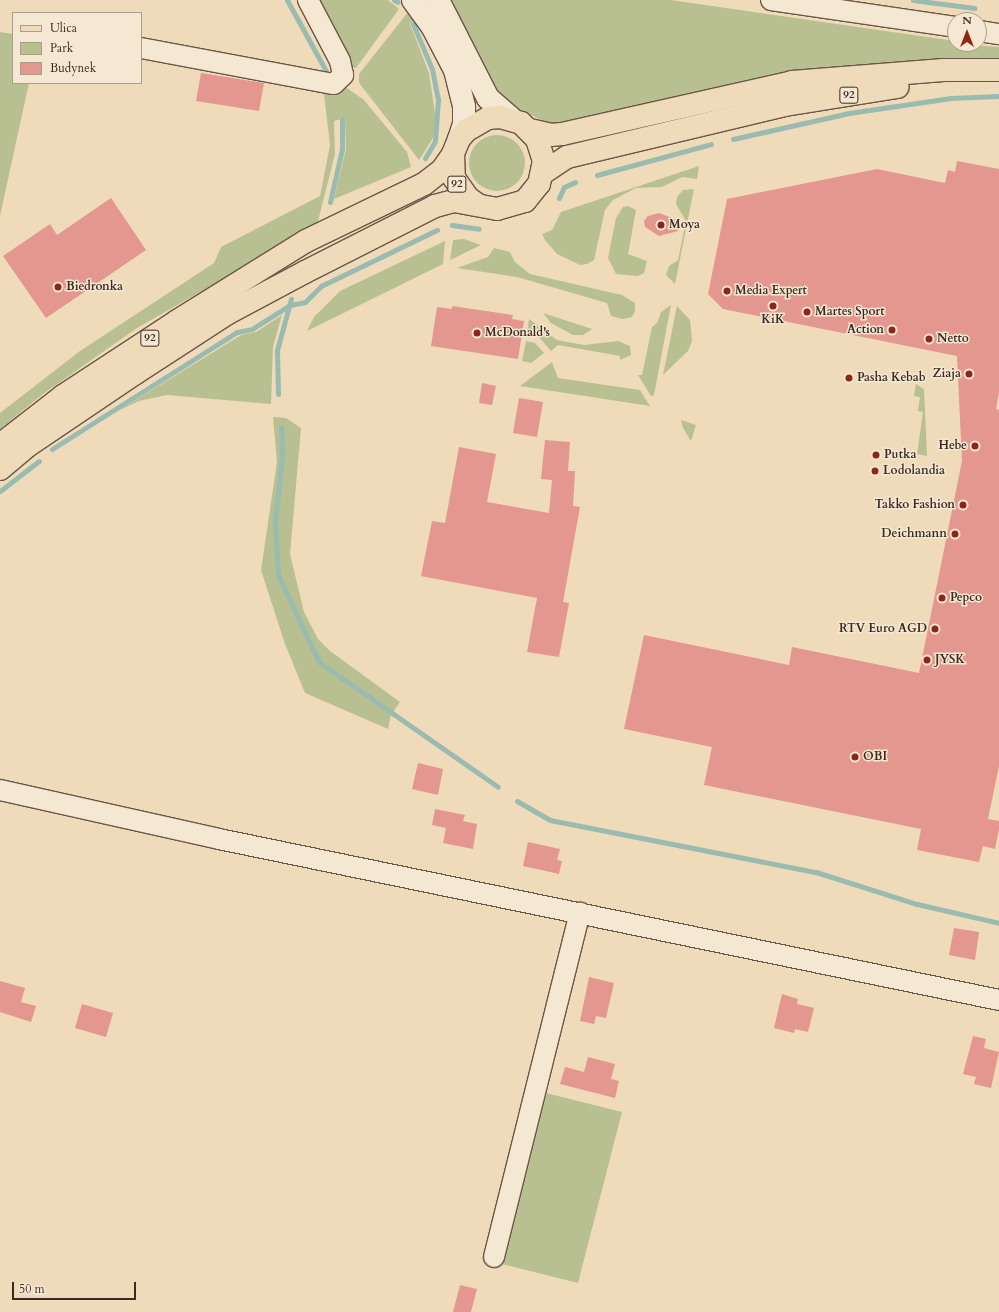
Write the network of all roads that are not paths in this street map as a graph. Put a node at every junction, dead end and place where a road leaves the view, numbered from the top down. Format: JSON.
{"nodes":[{"id":1,"x":308,"y":0,"type":"edge"},
{"id":2,"x":413,"y":0,"type":"edge"},
{"id":3,"x":438,"y":0,"type":"edge"},
{"id":4,"x":770,"y":0,"type":"edge"},
{"id":5,"x":947,"y":26,"type":"edge"},
{"id":6,"x":987,"y":32,"type":"edge"},
{"id":7,"x":999,"y":34,"type":"edge"},
{"id":8,"x":142,"y":48,"type":"edge"},
{"id":9,"x":999,"y":71,"type":"edge"},
{"id":10,"x":521,"y":124,"type":"junction"},
{"id":11,"x":456,"y":146,"type":"junction"},
{"id":12,"x":543,"y":173,"type":"junction"},
{"id":13,"x":478,"y":205,"type":"junction"},
{"id":14,"x":0,"y":445,"type":"edge"},
{"id":15,"x":0,"y":470,"type":"edge"},
{"id":16,"x":0,"y":790,"type":"edge"},
{"id":17,"x":580,"y":913,"type":"junction"},
{"id":18,"x":999,"y":1000,"type":"edge"},
{"id":19,"x":494,"y":1257,"type":"dead end"}],
"edges":[{"from":1,"to":8,"type":"street"},
{"from":2,"to":11,"type":"street"},
{"from":3,"to":10,"type":"street"},
{"from":4,"to":5,"type":"street"},
{"from":6,"to":7,"type":"street"},
{"from":9,"to":10,"type":"main road","number":"92"},
{"from":9,"to":12,"type":"main road","number":"92"},
{"from":10,"to":11,"type":"main road","number":"92"},
{"from":10,"to":12,"type":"main road"},
{"from":11,"to":13,"type":"main road","number":"92"},
{"from":11,"to":14,"type":"main road","number":"92"},
{"from":12,"to":13,"type":"main road","number":"92"},
{"from":13,"to":15,"type":"main road","number":"92"},
{"from":16,"to":17,"type":"street"},
{"from":17,"to":18,"type":"street"},
{"from":17,"to":19,"type":"street"}]}
